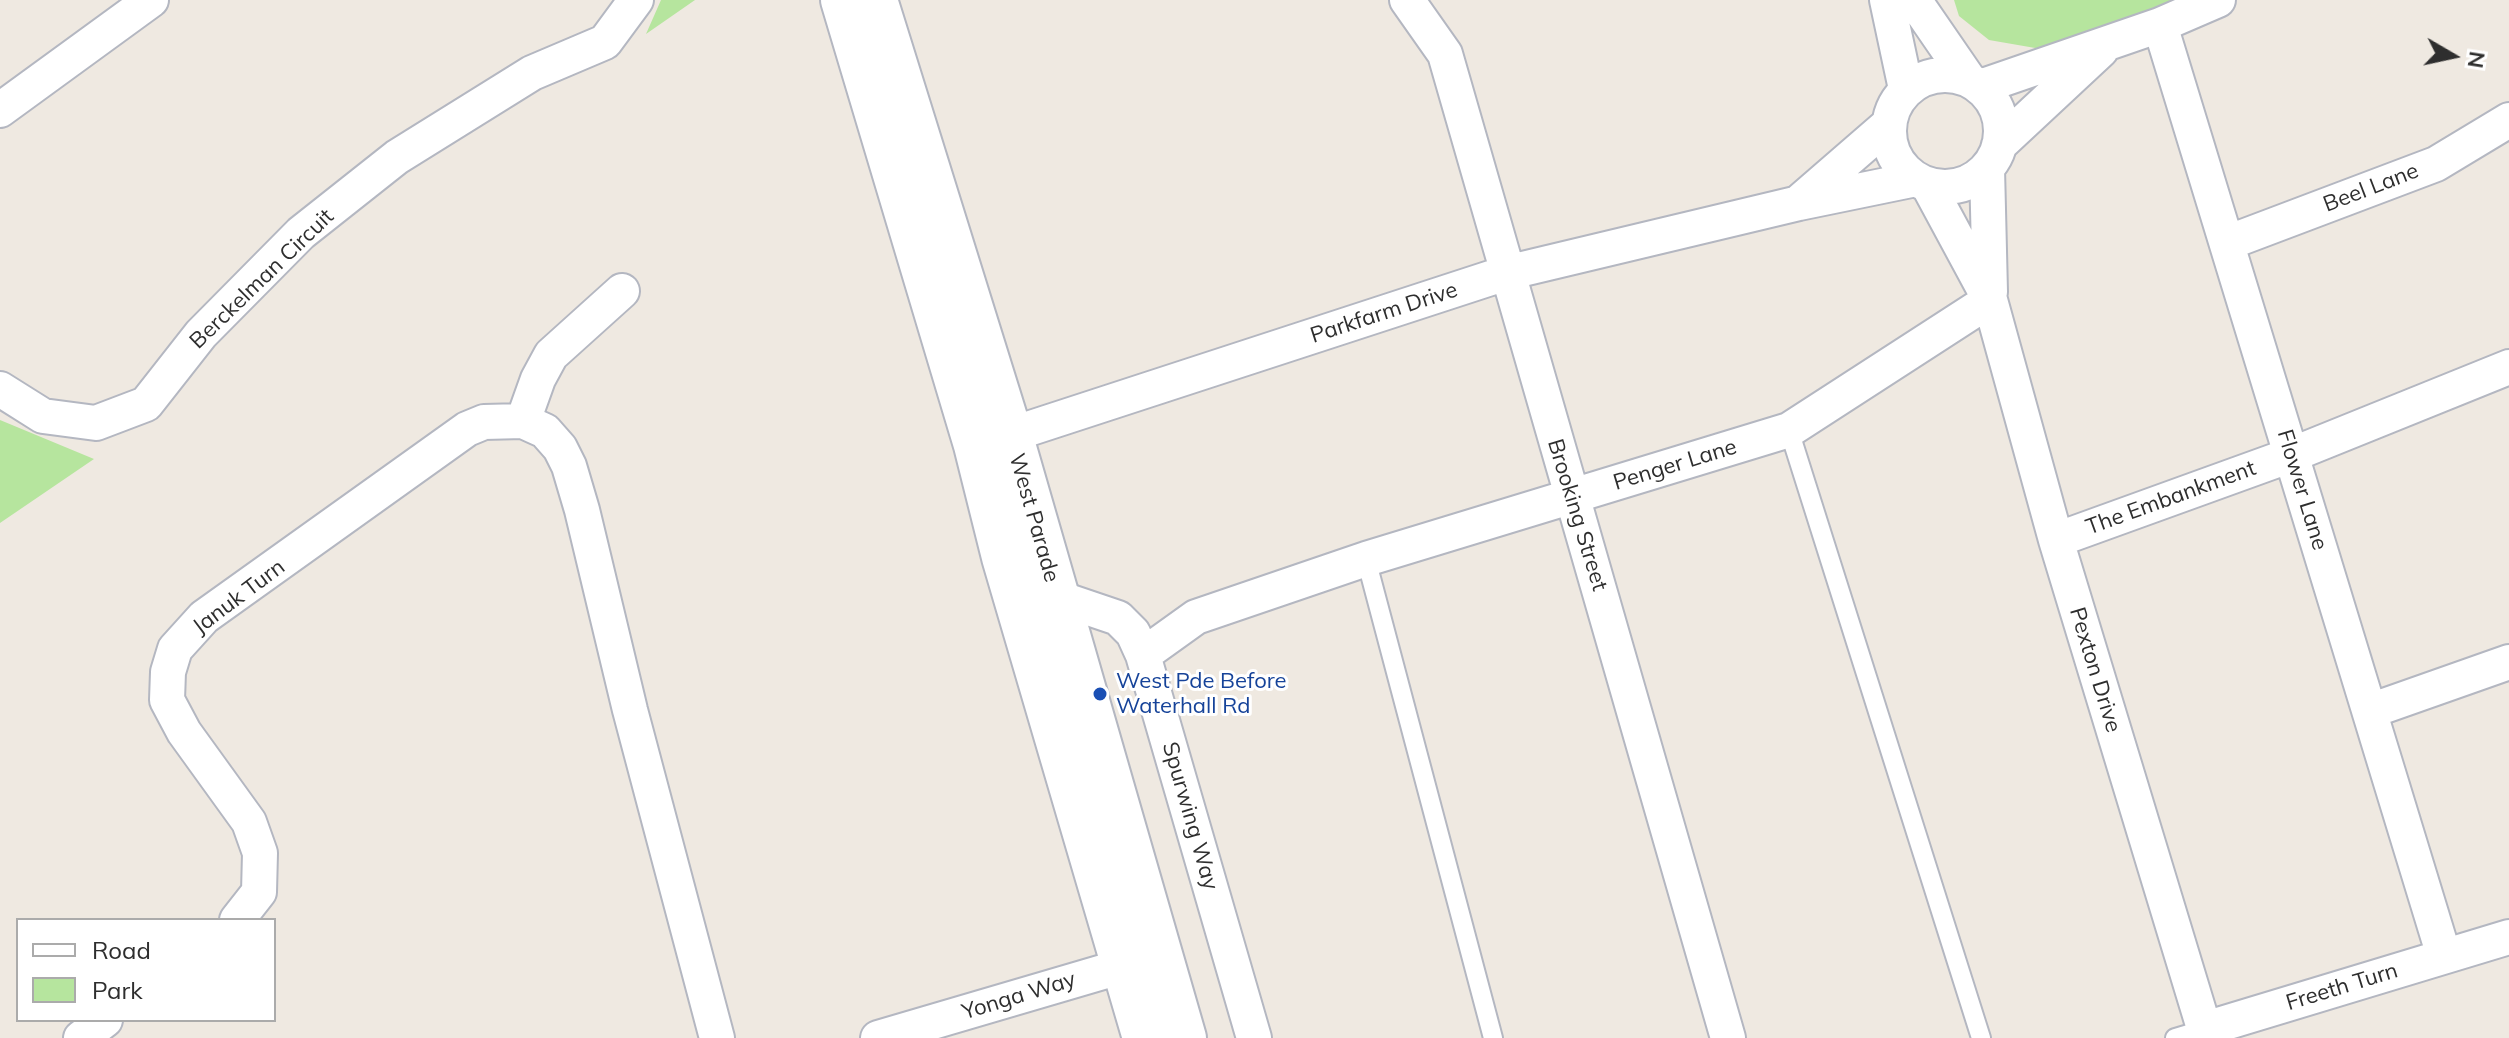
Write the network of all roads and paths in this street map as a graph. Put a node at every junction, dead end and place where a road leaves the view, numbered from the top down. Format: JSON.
{"nodes":[{"id":1,"x":151,"y":0,"type":"edge"},
{"id":2,"x":636,"y":0,"type":"edge"},
{"id":3,"x":843,"y":0,"type":"edge"},
{"id":4,"x":875,"y":0,"type":"edge"},
{"id":5,"x":1407,"y":0,"type":"edge"},
{"id":6,"x":1887,"y":0,"type":"edge"},
{"id":7,"x":1914,"y":0,"type":"edge"},
{"id":8,"x":2218,"y":0,"type":"edge"},
{"id":9,"x":2160,"y":25,"type":"junction"},
{"id":10,"x":2110,"y":42,"type":"junction"},
{"id":11,"x":1975,"y":83,"type":"junction"},
{"id":12,"x":1906,"y":89,"type":"junction"},
{"id":13,"x":0,"y":110,"type":"edge"},
{"id":14,"x":2509,"y":120,"type":"edge"},
{"id":15,"x":1889,"y":124,"type":"junction"},
{"id":16,"x":1993,"y":157,"type":"junction"},
{"id":17,"x":1922,"y":182,"type":"junction"},
{"id":18,"x":1799,"y":203,"type":"junction"},
{"id":19,"x":2227,"y":243,"type":"junction"},
{"id":20,"x":1506,"y":273,"type":"junction"},
{"id":21,"x":622,"y":291,"type":"dead end"},
{"id":22,"x":1990,"y":300,"type":"junction"},
{"id":23,"x":2509,"y":367,"type":"edge"},
{"id":24,"x":0,"y":389,"type":"edge"},
{"id":25,"x":523,"y":421,"type":"junction"},
{"id":26,"x":1789,"y":430,"type":"junction"},
{"id":27,"x":993,"y":440,"type":"junction"},
{"id":28,"x":2291,"y":455,"type":"junction"},
{"id":29,"x":1571,"y":497,"type":"junction"},
{"id":30,"x":2056,"y":540,"type":"junction"},
{"id":31,"x":1366,"y":559,"type":"junction"},
{"id":32,"x":1056,"y":597,"type":"junction"},
{"id":33,"x":1196,"y":617,"type":"junction"},
{"id":34,"x":1118,"y":618,"type":"junction"},
{"id":35,"x":1143,"y":655,"type":"junction"},
{"id":36,"x":2509,"y":662,"type":"edge"},
{"id":37,"x":2370,"y":711,"type":"junction"},
{"id":38,"x":239,"y":918,"type":"edge"},
{"id":39,"x":2509,"y":937,"type":"edge"},
{"id":40,"x":2444,"y":956,"type":"junction"},
{"id":41,"x":1142,"y":961,"type":"junction"},
{"id":42,"x":102,"y":1022,"type":"edge"},
{"id":43,"x":2196,"y":1035,"type":"edge"},
{"id":44,"x":81,"y":1038,"type":"edge"},
{"id":45,"x":717,"y":1038,"type":"edge"},
{"id":46,"x":878,"y":1038,"type":"edge"},
{"id":47,"x":1145,"y":1038,"type":"edge"},
{"id":48,"x":1184,"y":1038,"type":"edge"},
{"id":49,"x":1254,"y":1038,"type":"edge"},
{"id":50,"x":1493,"y":1038,"type":"edge"},
{"id":51,"x":1728,"y":1038,"type":"edge"},
{"id":52,"x":1981,"y":1038,"type":"edge"}],
"edges":[{"from":1,"to":13,"type":"street"},
{"from":2,"to":24,"type":"street","name":"Berckelman Circuit"},
{"from":3,"to":27,"type":"street","name":"West Parade"},
{"from":4,"to":27,"type":"street","name":"West Parade"},
{"from":5,"to":20,"type":"street","name":"Brooking Street"},
{"from":6,"to":12,"type":"street"},
{"from":7,"to":11,"type":"street"},
{"from":8,"to":9,"type":"street","name":"Parkfarm Drive"},
{"from":9,"to":10,"type":"street","name":"Parkfarm Drive"},
{"from":9,"to":19,"type":"street","name":"Flower Lane"},
{"from":10,"to":11,"type":"street","name":"Parkfarm Drive"},
{"from":10,"to":16,"type":"street","name":"Parkfarm Drive"},
{"from":11,"to":12,"type":"street","name":"Parkfarm Drive"},
{"from":11,"to":16,"type":"street"},
{"from":12,"to":15,"type":"street","name":"Parkfarm Drive"},
{"from":14,"to":19,"type":"street","name":"Beel Lane"},
{"from":15,"to":17,"type":"street"},
{"from":15,"to":18,"type":"street","name":"Parkfarm Drive"},
{"from":16,"to":17,"type":"street","name":"Parkfarm Drive"},
{"from":16,"to":22,"type":"street","name":"Pexton Drive"},
{"from":17,"to":18,"type":"street","name":"Parkfarm Drive"},
{"from":17,"to":22,"type":"street","name":"Pexton Drive"},
{"from":18,"to":20,"type":"street","name":"Parkfarm Drive"},
{"from":19,"to":28,"type":"street","name":"Flower Lane"},
{"from":20,"to":27,"type":"street","name":"Parkfarm Drive"},
{"from":20,"to":29,"type":"street","name":"Brooking Street"},
{"from":21,"to":25,"type":"street"},
{"from":22,"to":26,"type":"street","name":"Penger Lane"},
{"from":22,"to":30,"type":"street","name":"Pexton Drive"},
{"from":23,"to":28,"type":"street","name":"The Embankment"},
{"from":25,"to":38,"type":"street","name":"Januk Turn"},
{"from":25,"to":45,"type":"street"},
{"from":26,"to":29,"type":"street","name":"Penger Lane"},
{"from":26,"to":52,"type":"lane"},
{"from":27,"to":32,"type":"street","name":"West Parade"},
{"from":27,"to":41,"type":"street","name":"West Parade"},
{"from":28,"to":30,"type":"street","name":"The Embankment"},
{"from":28,"to":37,"type":"street","name":"Flower Lane"},
{"from":29,"to":31,"type":"street","name":"Penger Lane"},
{"from":29,"to":51,"type":"street","name":"Brooking Street"},
{"from":30,"to":43,"type":"street","name":"Pexton Drive"},
{"from":31,"to":33,"type":"street","name":"Penger Lane"},
{"from":31,"to":50,"type":"lane"},
{"from":32,"to":34,"type":"street"},
{"from":32,"to":41,"type":"street","name":"West Parade"},
{"from":33,"to":34,"type":"street","name":"Penger Lane"},
{"from":33,"to":35,"type":"street","name":"Penger Lane"},
{"from":34,"to":35,"type":"street","name":"Spurwing Way"},
{"from":35,"to":49,"type":"street","name":"Spurwing Way"},
{"from":36,"to":37,"type":"street"},
{"from":37,"to":40,"type":"street","name":"Flower Lane"},
{"from":39,"to":40,"type":"street","name":"Freeth Turn"},
{"from":40,"to":43,"type":"street","name":"Freeth Turn"},
{"from":41,"to":46,"type":"street","name":"Yonga Way"},
{"from":41,"to":47,"type":"street","name":"West Parade"},
{"from":41,"to":48,"type":"street","name":"West Parade"},
{"from":42,"to":44,"type":"street"}]}
